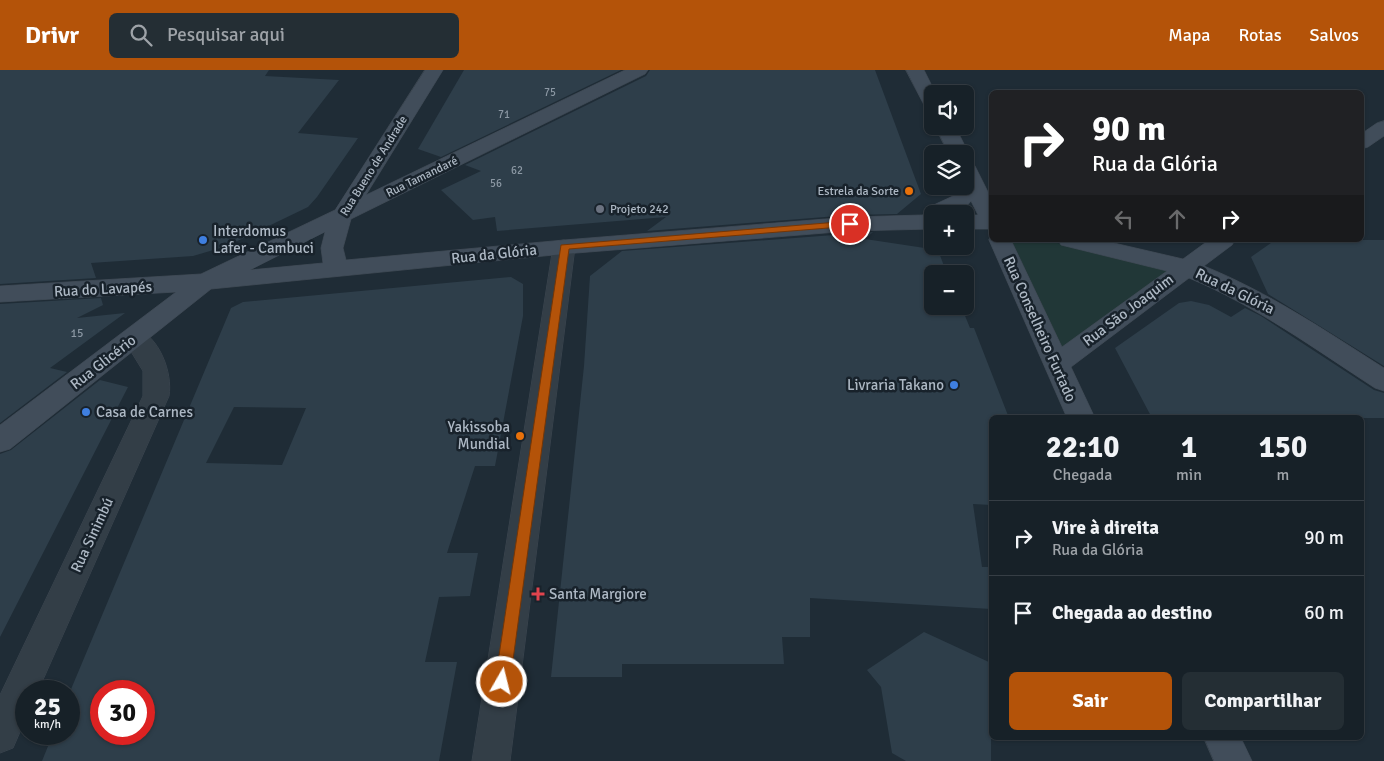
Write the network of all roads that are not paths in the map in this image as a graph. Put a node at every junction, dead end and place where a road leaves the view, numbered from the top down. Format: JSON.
{"nodes":[{"id":1,"x":434,"y":70,"type":"edge"},
{"id":2,"x":639,"y":70,"type":"edge"},
{"id":3,"x":915,"y":70,"type":"edge"},
{"id":4,"x":924,"y":87,"type":"edge"},
{"id":5,"x":1384,"y":127,"type":"edge"},
{"id":6,"x":1364,"y":141,"type":"edge"},
{"id":7,"x":974,"y":184,"type":"edge"},
{"id":8,"x":962,"y":195,"type":"edge"},
{"id":9,"x":951,"y":205,"type":"edge"},
{"id":10,"x":341,"y":217,"type":"junction"},
{"id":11,"x":924,"y":217,"type":"edge"},
{"id":12,"x":989,"y":217,"type":"edge"},
{"id":13,"x":989,"y":221,"type":"edge"},
{"id":14,"x":907,"y":222,"type":"junction"},
{"id":15,"x":924,"y":222,"type":"edge"},
{"id":16,"x":974,"y":222,"type":"edge"},
{"id":17,"x":1001,"y":242,"type":"edge"},
{"id":18,"x":1078,"y":242,"type":"edge"},
{"id":19,"x":1221,"y":242,"type":"edge"},
{"id":20,"x":564,"y":247,"type":"junction"},
{"id":21,"x":1185,"y":267,"type":"junction"},
{"id":22,"x":336,"y":269,"type":"junction"},
{"id":23,"x":205,"y":282,"type":"junction"},
{"id":24,"x":127,"y":288,"type":"junction"},
{"id":25,"x":0,"y":294,"type":"edge"},
{"id":26,"x":143,"y":330,"type":"junction"},
{"id":27,"x":1057,"y":364,"type":"junction"},
{"id":28,"x":1384,"y":381,"type":"edge"},
{"id":29,"x":1079,"y":415,"type":"edge"},
{"id":30,"x":0,"y":441,"type":"edge"},
{"id":31,"x":0,"y":735,"type":"edge"},
{"id":32,"x":1223,"y":740,"type":"edge"},
{"id":33,"x":491,"y":761,"type":"edge"},
{"id":34,"x":1233,"y":761,"type":"edge"}],
"edges":[{"from":1,"to":10,"type":"street","name":"Rua Bueno de Andrade"},
{"from":2,"to":10,"type":"street","name":"Rua Tamandaré"},
{"from":3,"to":4,"type":"street"},
{"from":5,"to":6,"type":"street"},
{"from":7,"to":12,"type":"street"},
{"from":8,"to":9,"type":"street"},
{"from":10,"to":22,"type":"street","name":"Rua Bueno de Andrade"},
{"from":10,"to":23,"type":"street","name":"Rua Tamandaré"},
{"from":11,"to":14,"type":"street"},
{"from":13,"to":16,"type":"street"},
{"from":14,"to":15,"type":"street","name":"Rua da Glória"},
{"from":14,"to":20,"type":"street","name":"Rua da Glória"},
{"from":17,"to":27,"type":"street","name":"Rua Conselheiro Furtado"},
{"from":18,"to":21,"type":"street","name":"Rua da Glória"},
{"from":19,"to":21,"type":"street","name":"Rua São Joaquim"},
{"from":20,"to":22,"type":"street","name":"Rua da Glória"},
{"from":20,"to":33,"type":"street"},
{"from":21,"to":27,"type":"street","name":"Rua São Joaquim"},
{"from":21,"to":28,"type":"street","name":"Rua da Glória"},
{"from":22,"to":23,"type":"street","name":"Rua da Glória"},
{"from":23,"to":24,"type":"street","name":"Rua do Lavapés"},
{"from":23,"to":26,"type":"street","name":"Rua Glicério"},
{"from":24,"to":25,"type":"street","name":"Rua do Lavapés"},
{"from":24,"to":26,"type":"street"},
{"from":26,"to":30,"type":"street","name":"Rua Glicério"},
{"from":26,"to":31,"type":"street","name":"Rua Sinimbú"},
{"from":27,"to":29,"type":"street","name":"Rua Conselheiro Furtado"},
{"from":32,"to":34,"type":"street"}]}
